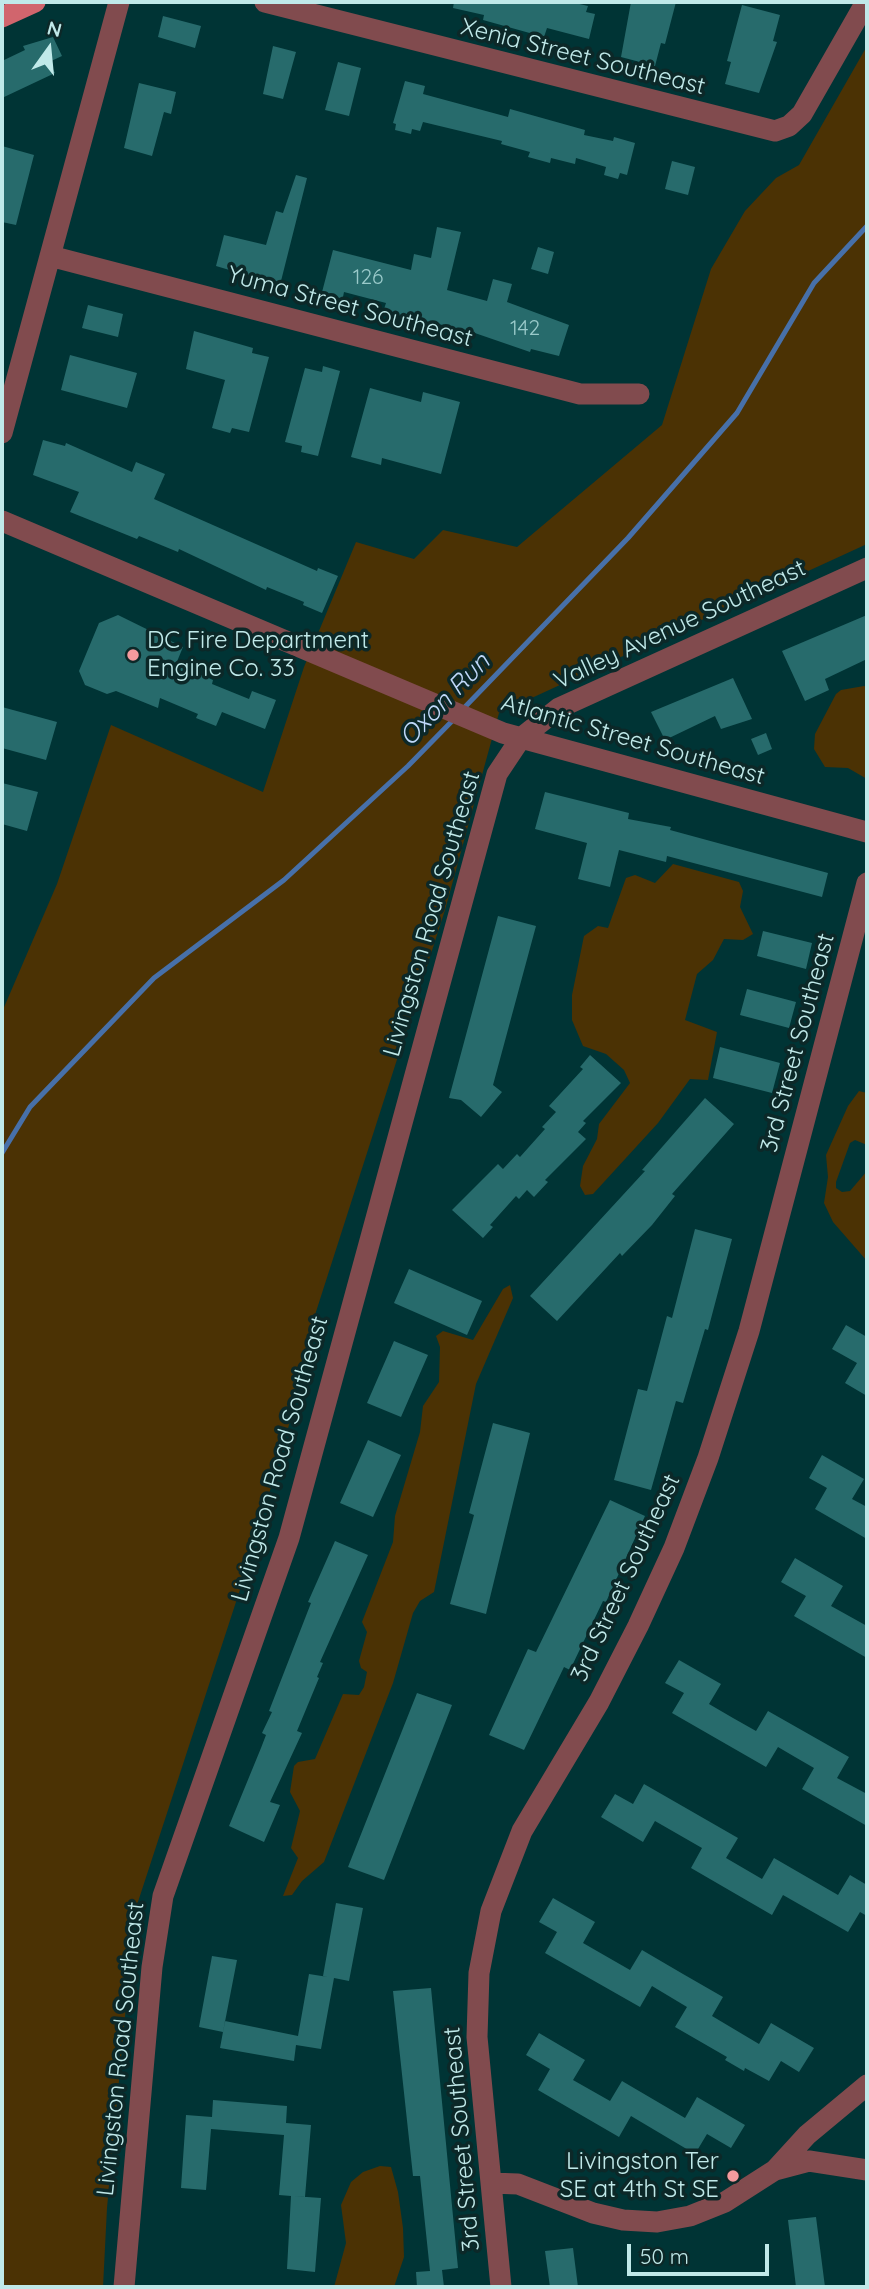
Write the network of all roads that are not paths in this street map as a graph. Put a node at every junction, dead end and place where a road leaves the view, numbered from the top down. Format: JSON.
{"nodes":[{"id":1,"x":35,"y":2,"type":"edge"},
{"id":2,"x":119,"y":2,"type":"edge"},
{"id":3,"x":265,"y":2,"type":"edge"},
{"id":4,"x":866,"y":2,"type":"edge"},
{"id":5,"x":2,"y":17,"type":"edge"},
{"id":6,"x":50,"y":256,"type":"junction"},
{"id":7,"x":639,"y":394,"type":"dead end"},
{"id":8,"x":2,"y":433,"type":"edge"},
{"id":9,"x":2,"y":521,"type":"edge"},
{"id":10,"x":867,"y":568,"type":"edge"},
{"id":11,"x":521,"y":738,"type":"junction"},
{"id":12,"x":867,"y":832,"type":"edge"},
{"id":13,"x":867,"y":883,"type":"edge"},
{"id":14,"x":867,"y":2085,"type":"edge"},
{"id":15,"x":775,"y":2170,"type":"junction"},
{"id":16,"x":867,"y":2170,"type":"edge"},
{"id":17,"x":491,"y":2183,"type":"junction"},
{"id":18,"x":124,"y":2287,"type":"edge"},
{"id":19,"x":501,"y":2287,"type":"edge"}],
"edges":[{"from":1,"to":5,"type":"main road"},
{"from":2,"to":6,"type":"street"},
{"from":3,"to":4,"type":"street","name":"Xenia Street Southeast"},
{"from":6,"to":7,"type":"street","name":"Yuma Street Southeast"},
{"from":6,"to":8,"type":"street"},
{"from":9,"to":11,"type":"street","name":"Atlantic Street Southeast"},
{"from":10,"to":11,"type":"street","name":"Valley Avenue Southeast"},
{"from":11,"to":12,"type":"street","name":"Atlantic Street Southeast"},
{"from":11,"to":18,"type":"street","name":"Livingston Road Southeast"},
{"from":13,"to":17,"type":"street","name":"3rd Street Southeast"},
{"from":14,"to":15,"type":"street"},
{"from":15,"to":16,"type":"street"},
{"from":15,"to":17,"type":"street"},
{"from":17,"to":19,"type":"street","name":"3rd Street Southeast"}]}
